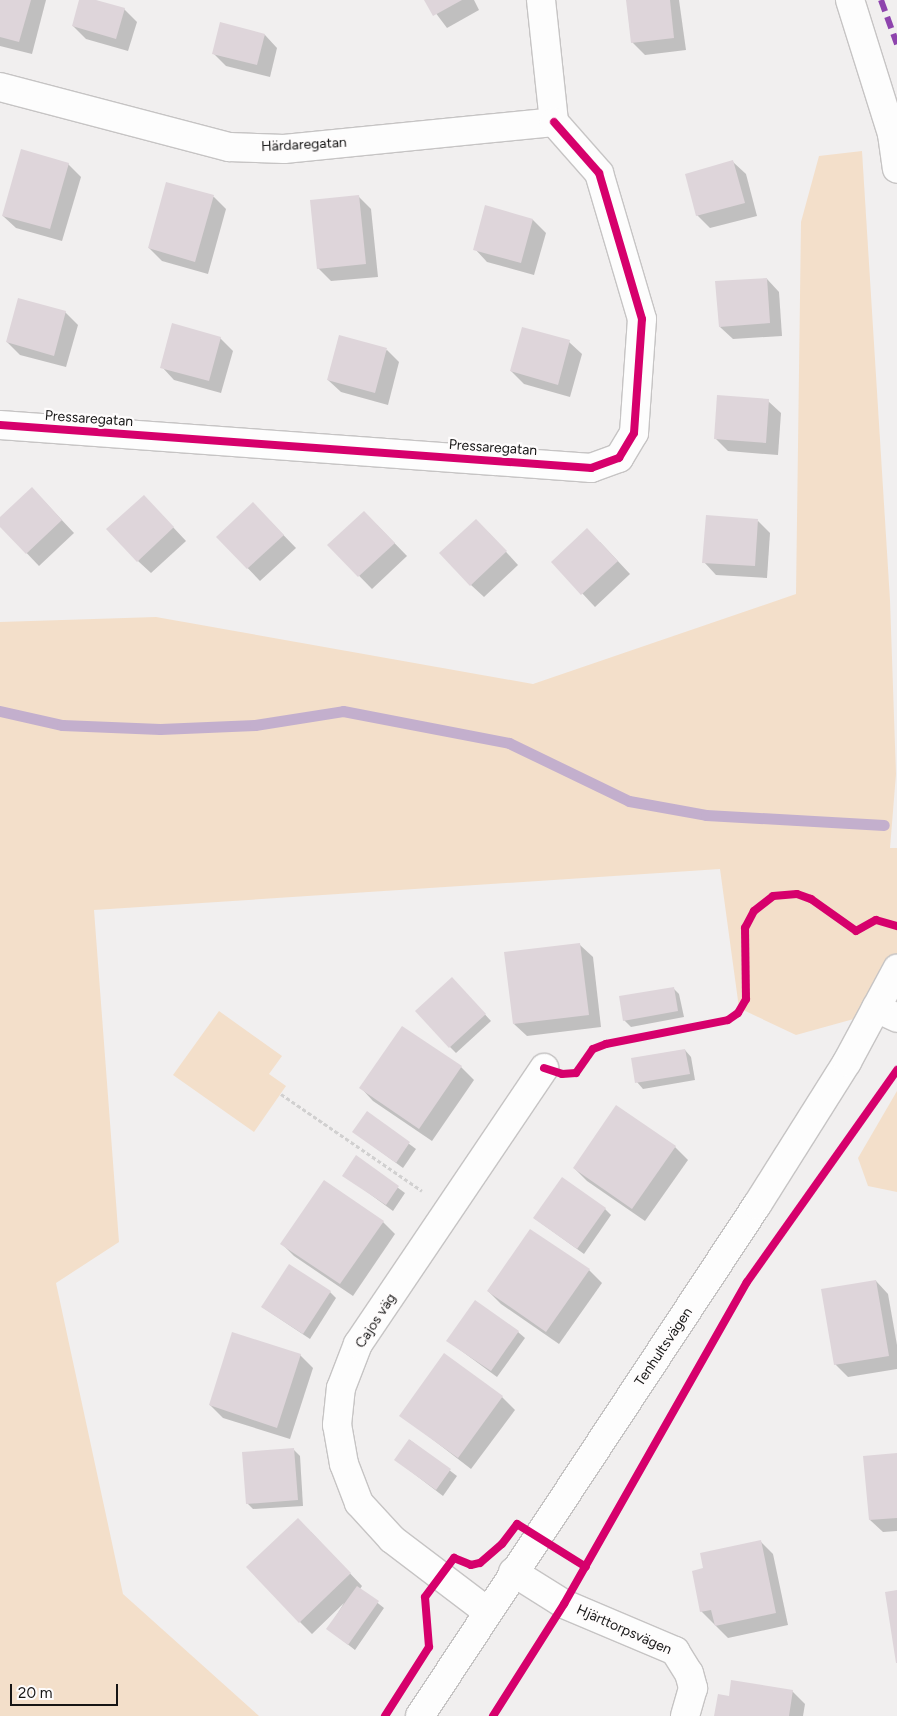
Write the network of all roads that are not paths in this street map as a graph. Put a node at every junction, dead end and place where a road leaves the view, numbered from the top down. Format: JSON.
{"nodes":[{"id":1,"x":541,"y":0,"type":"edge"},
{"id":2,"x":850,"y":0,"type":"edge"},
{"id":3,"x":0,"y":87,"type":"edge"},
{"id":4,"x":554,"y":122,"type":"junction"},
{"id":5,"x":897,"y":169,"type":"edge"},
{"id":6,"x":0,"y":425,"type":"edge"},
{"id":7,"x":897,"y":970,"type":"edge"},
{"id":8,"x":887,"y":1013,"type":"edge"},
{"id":9,"x":544,"y":1068,"type":"dead end"},
{"id":10,"x":514,"y":1572,"type":"junction"},
{"id":11,"x":488,"y":1612,"type":"junction"},
{"id":12,"x":420,"y":1716,"type":"edge"},
{"id":13,"x":685,"y":1716,"type":"edge"}],
"edges":[{"from":1,"to":4,"type":"street"},
{"from":2,"to":5,"type":"street"},
{"from":3,"to":4,"type":"street","name":"Härdaregatan"},
{"from":4,"to":6,"type":"street","name":"Pressaregatan"},
{"from":7,"to":8,"type":"street","name":"Tenhultsvägen"},
{"from":8,"to":10,"type":"street","name":"Tenhultsvägen"},
{"from":9,"to":11,"type":"street","name":"Cajos väg"},
{"from":10,"to":11,"type":"street","name":"Tenhultsvägen"},
{"from":10,"to":13,"type":"street","name":"Hjärttorpsvägen"},
{"from":11,"to":12,"type":"street","name":"Tenhultsvägen"}]}
